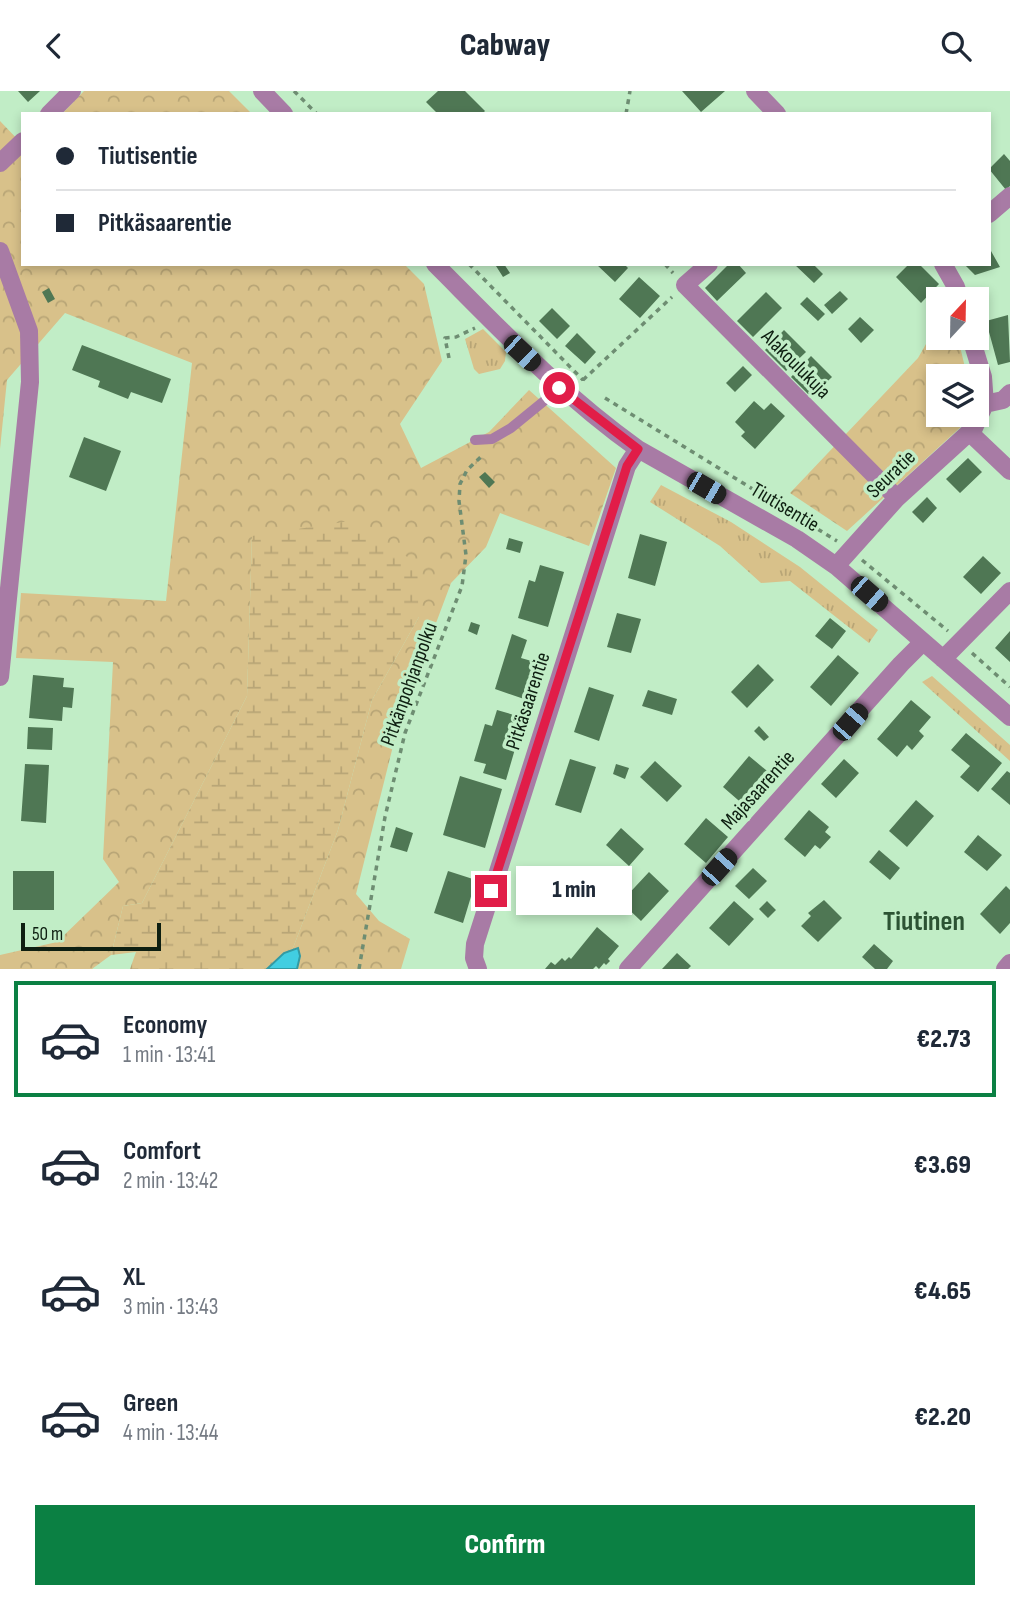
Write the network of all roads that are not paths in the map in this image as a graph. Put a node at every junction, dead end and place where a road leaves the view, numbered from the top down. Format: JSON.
{"nodes":[{"id":1,"x":72,"y":91,"type":"edge"},
{"id":2,"x":262,"y":91,"type":"edge"},
{"id":3,"x":755,"y":91,"type":"edge"},
{"id":4,"x":51,"y":112,"type":"edge"},
{"id":5,"x":282,"y":112,"type":"edge"},
{"id":6,"x":775,"y":112,"type":"edge"},
{"id":7,"x":21,"y":143,"type":"edge"},
{"id":8,"x":0,"y":163,"type":"edge"},
{"id":9,"x":1010,"y":196,"type":"edge"},
{"id":10,"x":991,"y":212,"type":"edge"},
{"id":11,"x":0,"y":251,"type":"edge"},
{"id":12,"x":437,"y":266,"type":"edge"},
{"id":13,"x":707,"y":266,"type":"edge"},
{"id":14,"x":944,"y":266,"type":"edge"},
{"id":15,"x":956,"y":287,"type":"edge"},
{"id":16,"x":559,"y":388,"type":"junction"},
{"id":17,"x":1010,"y":393,"type":"edge"},
{"id":18,"x":989,"y":403,"type":"edge"},
{"id":19,"x":973,"y":427,"type":"edge"},
{"id":20,"x":969,"y":432,"type":"junction"},
{"id":21,"x":475,"y":440,"type":"dead end"},
{"id":22,"x":638,"y":449,"type":"junction"},
{"id":23,"x":1010,"y":471,"type":"edge"},
{"id":24,"x":897,"y":498,"type":"junction"},
{"id":25,"x":836,"y":566,"type":"junction"},
{"id":26,"x":1010,"y":591,"type":"edge"},
{"id":27,"x":923,"y":642,"type":"junction"},
{"id":28,"x":943,"y":659,"type":"junction"},
{"id":29,"x":0,"y":677,"type":"edge"},
{"id":30,"x":1010,"y":717,"type":"edge"},
{"id":31,"x":1010,"y":963,"type":"edge"},
{"id":32,"x":478,"y":969,"type":"edge"},
{"id":33,"x":628,"y":969,"type":"edge"},
{"id":34,"x":1005,"y":969,"type":"edge"}],
"edges":[{"from":1,"to":4,"type":"street"},
{"from":2,"to":5,"type":"street"},
{"from":3,"to":6,"type":"street"},
{"from":7,"to":8,"type":"street"},
{"from":9,"to":10,"type":"street"},
{"from":11,"to":29,"type":"street"},
{"from":12,"to":16,"type":"street","name":"Tiutisentie"},
{"from":13,"to":24,"type":"street","name":"Alakoulukuja"},
{"from":14,"to":15,"type":"street"},
{"from":16,"to":21,"type":"lane"},
{"from":16,"to":22,"type":"street","name":"Tiutisentie"},
{"from":17,"to":18,"type":"street"},
{"from":19,"to":20,"type":"street","name":"Seuratie"},
{"from":20,"to":23,"type":"street"},
{"from":20,"to":24,"type":"street","name":"Seuratie"},
{"from":22,"to":25,"type":"street","name":"Tiutisentie"},
{"from":22,"to":32,"type":"street","name":"Pitkäsaarentie"},
{"from":24,"to":25,"type":"street","name":"Seuratie"},
{"from":25,"to":27,"type":"street","name":"Tiutisentie"},
{"from":26,"to":28,"type":"street"},
{"from":27,"to":28,"type":"street","name":"Tiutisentie"},
{"from":27,"to":33,"type":"street","name":"Majasaarentie"},
{"from":28,"to":30,"type":"street","name":"Tiutisentie"},
{"from":31,"to":34,"type":"street"}]}
